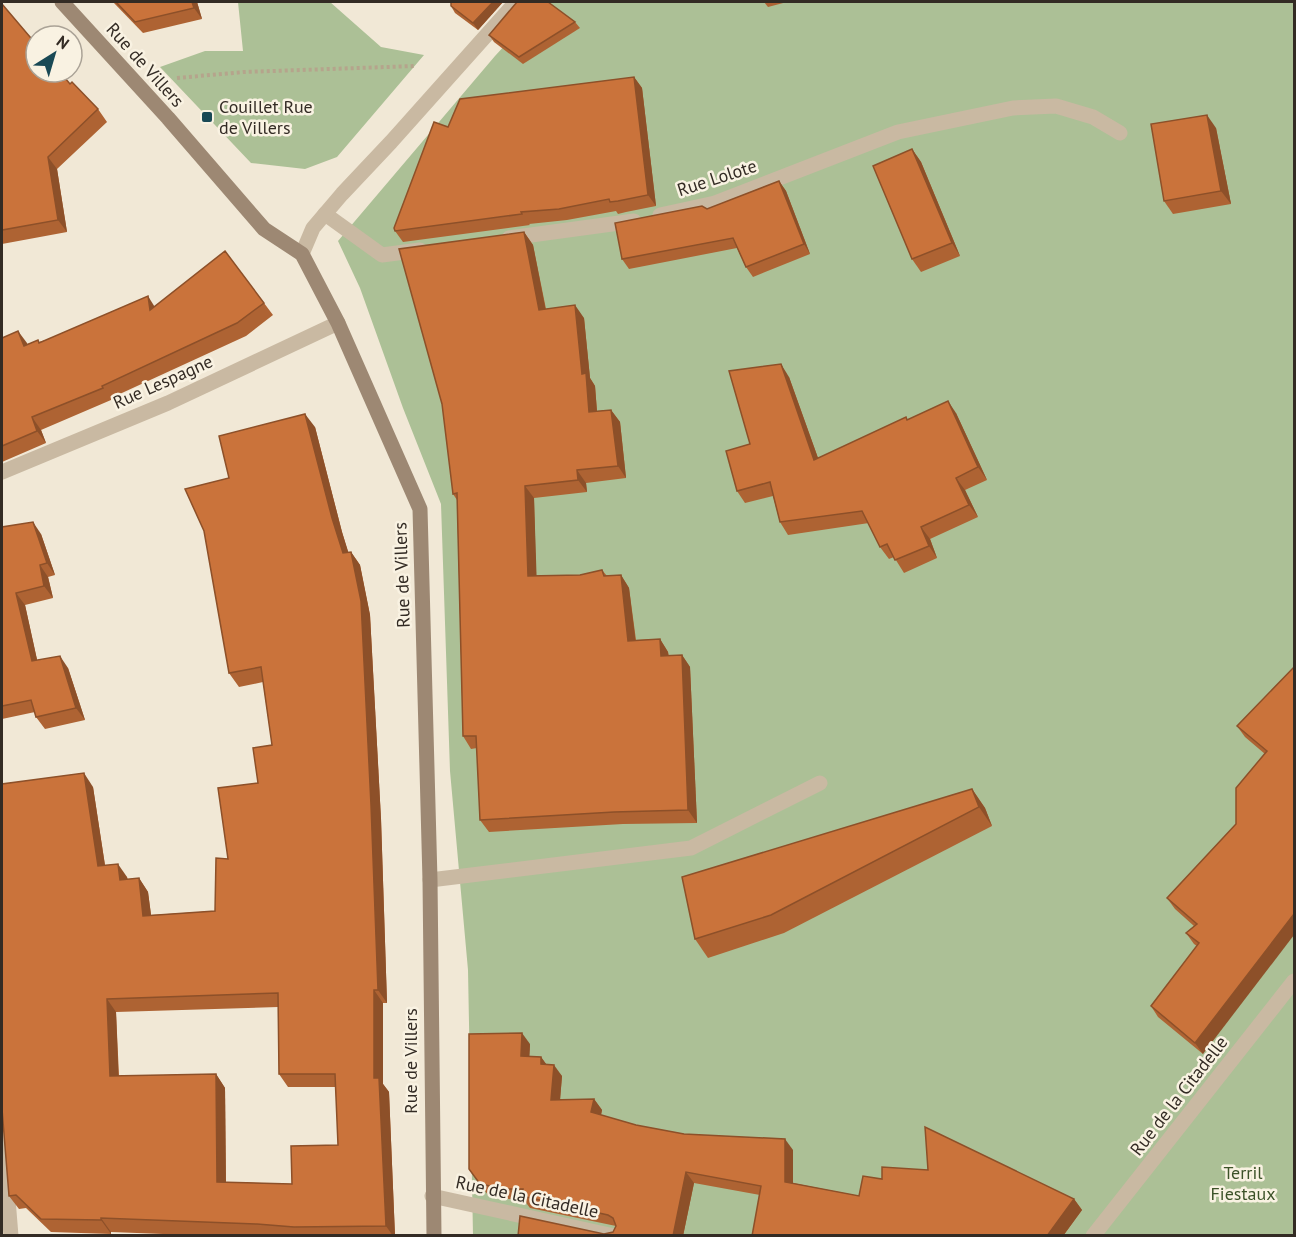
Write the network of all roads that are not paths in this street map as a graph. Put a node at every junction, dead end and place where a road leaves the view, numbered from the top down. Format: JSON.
{"nodes":[{"id":1,"x":62,"y":2,"type":"edge"},
{"id":2,"x":516,"y":2,"type":"edge"},
{"id":3,"x":1120,"y":133,"type":"dead end"},
{"id":4,"x":326,"y":214,"type":"junction"},
{"id":5,"x":499,"y":239,"type":"edge"},
{"id":6,"x":429,"y":249,"type":"edge"},
{"id":7,"x":302,"y":254,"type":"junction"},
{"id":8,"x":338,"y":322,"type":"junction"},
{"id":9,"x":2,"y":472,"type":"edge"},
{"id":10,"x":819,"y":783,"type":"dead end"},
{"id":11,"x":430,"y":880,"type":"junction"},
{"id":12,"x":1294,"y":981,"type":"edge"},
{"id":13,"x":2,"y":1125,"type":"edge"},
{"id":14,"x":432,"y":1196,"type":"junction"},
{"id":15,"x":11,"y":1236,"type":"edge"},
{"id":16,"x":434,"y":1236,"type":"edge"},
{"id":17,"x":614,"y":1236,"type":"edge"},
{"id":18,"x":1093,"y":1236,"type":"edge"}],
"edges":[{"from":1,"to":7,"type":"street","name":"Rue de Villers"},
{"from":2,"to":4,"type":"street"},
{"from":3,"to":5,"type":"street","name":"Rue Lolote"},
{"from":4,"to":6,"type":"street"},
{"from":4,"to":7,"type":"street"},
{"from":7,"to":8,"type":"street","name":"Rue de Villers"},
{"from":8,"to":9,"type":"street","name":"Rue Lespagne"},
{"from":8,"to":11,"type":"street","name":"Rue de Villers"},
{"from":10,"to":11,"type":"street"},
{"from":11,"to":14,"type":"street","name":"Rue de Villers"},
{"from":12,"to":18,"type":"street","name":"Rue de la Citadelle"},
{"from":13,"to":15,"type":"street"},
{"from":14,"to":16,"type":"street","name":"Rue de Villers"},
{"from":14,"to":17,"type":"street","name":"Rue de la Citadelle"}]}
